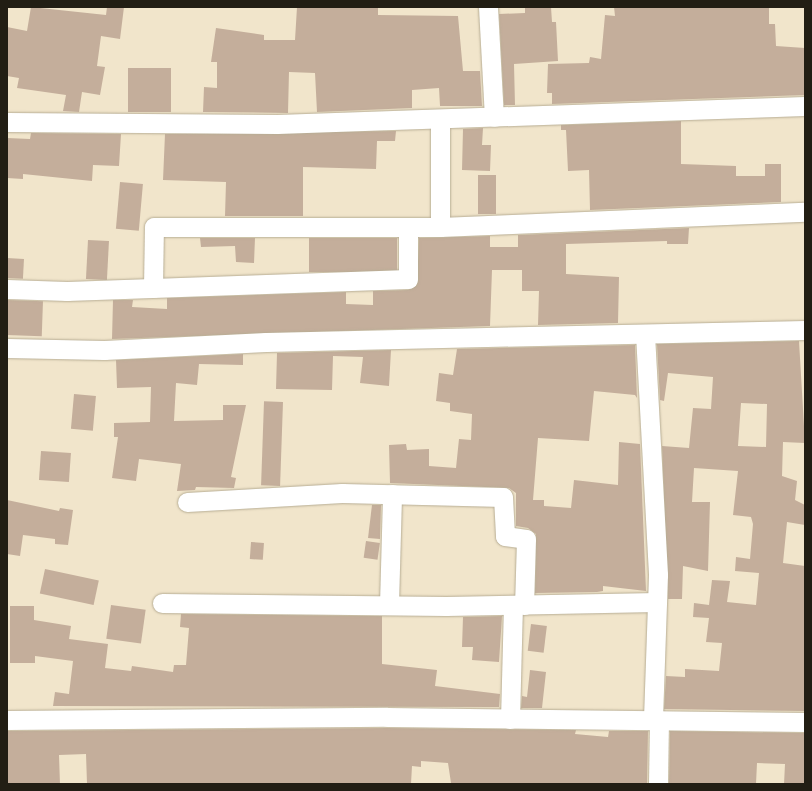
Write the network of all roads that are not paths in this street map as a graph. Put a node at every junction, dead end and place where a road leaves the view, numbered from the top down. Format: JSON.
{"nodes":[{"id":1,"x":488,"y":7,"type":"edge"},
{"id":2,"x":805,"y":106,"type":"edge"},
{"id":3,"x":494,"y":117,"type":"junction"},
{"id":4,"x":440,"y":119,"type":"junction"},
{"id":5,"x":7,"y":122,"type":"edge"},
{"id":6,"x":805,"y":212,"type":"edge"},
{"id":7,"x":408,"y":227,"type":"junction"},
{"id":8,"x":440,"y":227,"type":"junction"},
{"id":9,"x":153,"y":288,"type":"junction"},
{"id":10,"x":7,"y":289,"type":"edge"},
{"id":11,"x":805,"y":330,"type":"edge"},
{"id":12,"x":645,"y":334,"type":"junction"},
{"id":13,"x":7,"y":348,"type":"edge"},
{"id":14,"x":392,"y":494,"type":"junction"},
{"id":15,"x":187,"y":502,"type":"dead end"},
{"id":16,"x":657,"y":602,"type":"junction"},
{"id":17,"x":162,"y":603,"type":"dead end"},
{"id":18,"x":389,"y":604,"type":"junction"},
{"id":19,"x":519,"y":605,"type":"junction"},
{"id":20,"x":510,"y":719,"type":"junction"},
{"id":21,"x":7,"y":720,"type":"edge"},
{"id":22,"x":656,"y":720,"type":"junction"},
{"id":23,"x":805,"y":722,"type":"edge"},
{"id":24,"x":658,"y":784,"type":"edge"}],
"edges":[{"from":1,"to":3,"type":"street"},
{"from":2,"to":3,"type":"street"},
{"from":3,"to":4,"type":"street"},
{"from":4,"to":5,"type":"street"},
{"from":4,"to":8,"type":"street"},
{"from":6,"to":8,"type":"street"},
{"from":7,"to":8,"type":"street"},
{"from":7,"to":9,"type":"street"},
{"from":7,"to":9,"type":"street"},
{"from":9,"to":10,"type":"street"},
{"from":11,"to":12,"type":"street"},
{"from":12,"to":13,"type":"street"},
{"from":12,"to":16,"type":"street"},
{"from":14,"to":15,"type":"street"},
{"from":14,"to":18,"type":"street"},
{"from":14,"to":19,"type":"street"},
{"from":16,"to":19,"type":"street"},
{"from":16,"to":22,"type":"street"},
{"from":17,"to":18,"type":"street"},
{"from":18,"to":19,"type":"street"},
{"from":19,"to":20,"type":"street"},
{"from":20,"to":21,"type":"street"},
{"from":20,"to":22,"type":"street"},
{"from":22,"to":23,"type":"street"},
{"from":22,"to":24,"type":"street"}]}
